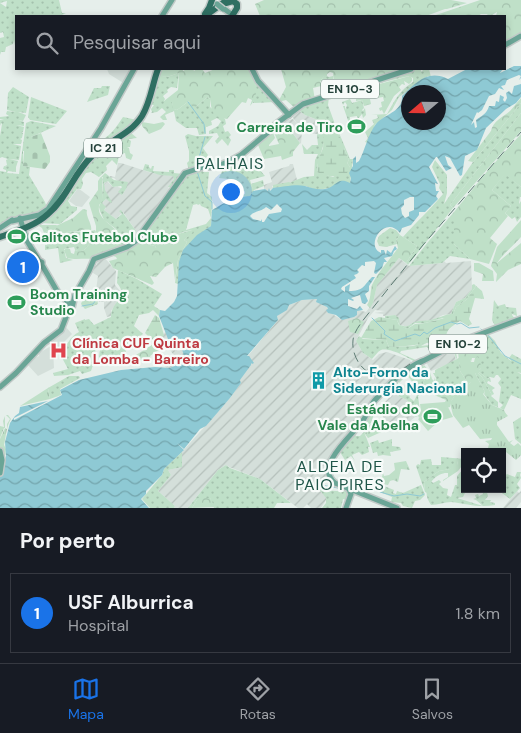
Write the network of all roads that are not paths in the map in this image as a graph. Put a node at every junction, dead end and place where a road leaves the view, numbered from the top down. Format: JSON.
{"nodes":[{"id":1,"x":172,"y":0,"type":"edge"},
{"id":2,"x":239,"y":0,"type":"edge"},
{"id":3,"x":212,"y":2,"type":"edge"},
{"id":4,"x":230,"y":10,"type":"edge"},
{"id":5,"x":163,"y":15,"type":"edge"},
{"id":6,"x":206,"y":15,"type":"edge"},
{"id":7,"x":209,"y":15,"type":"edge"},
{"id":8,"x":521,"y":36,"type":"edge"},
{"id":9,"x":506,"y":44,"type":"edge"},
{"id":10,"x":133,"y":70,"type":"edge"},
{"id":11,"x":157,"y":70,"type":"edge"},
{"id":12,"x":157,"y":70,"type":"edge"},
{"id":13,"x":252,"y":70,"type":"edge"},
{"id":14,"x":408,"y":70,"type":"edge"},
{"id":15,"x":287,"y":113,"type":"junction"},
{"id":16,"x":278,"y":124,"type":"junction"},
{"id":17,"x":251,"y":146,"type":"junction"},
{"id":18,"x":39,"y":216,"type":"junction"},
{"id":19,"x":21,"y":224,"type":"junction"},
{"id":20,"x":0,"y":228,"type":"edge"},
{"id":21,"x":0,"y":236,"type":"edge"},
{"id":22,"x":70,"y":305,"type":"junction"},
{"id":23,"x":521,"y":319,"type":"edge"},
{"id":24,"x":0,"y":387,"type":"edge"},
{"id":25,"x":0,"y":452,"type":"edge"},
{"id":26,"x":0,"y":471,"type":"edge"},
{"id":27,"x":352,"y":491,"type":"junction"},
{"id":28,"x":346,"y":508,"type":"edge"},
{"id":29,"x":397,"y":508,"type":"edge"}],
"edges":[{"from":1,"to":5,"type":"main road"},
{"from":2,"to":4,"type":"highway"},
{"from":3,"to":4,"type":"main road","bridge":true},
{"from":3,"to":6,"type":"highway"},
{"from":4,"to":7,"type":"highway"},
{"from":8,"to":9,"type":"main road"},
{"from":10,"to":18,"type":"main road"},
{"from":11,"to":18,"type":"highway","number":"IC 21"},
{"from":12,"to":19,"type":"highway","number":"IC 21"},
{"from":13,"to":15,"type":"main road"},
{"from":14,"to":15,"type":"main road","number":"EN 10-3"},
{"from":15,"to":16,"type":"main road","number":"EN 10-3"},
{"from":16,"to":17,"type":"main road","number":"EN 10-3"},
{"from":16,"to":17,"type":"main road","number":"EN 10-3"},
{"from":17,"to":22,"type":"main road","number":"EN 10-3"},
{"from":18,"to":19,"type":"highway"},
{"from":19,"to":20,"type":"main road"},
{"from":19,"to":21,"type":"highway","number":"IC 21"},
{"from":19,"to":22,"type":"main road"},
{"from":22,"to":24,"type":"main road","number":"EN 10-3"},
{"from":23,"to":27,"type":"main road","number":"EN 10-2"},
{"from":25,"to":26,"type":"main road"},
{"from":27,"to":28,"type":"main road"},
{"from":27,"to":29,"type":"main road","number":"EN 10-2"}]}
